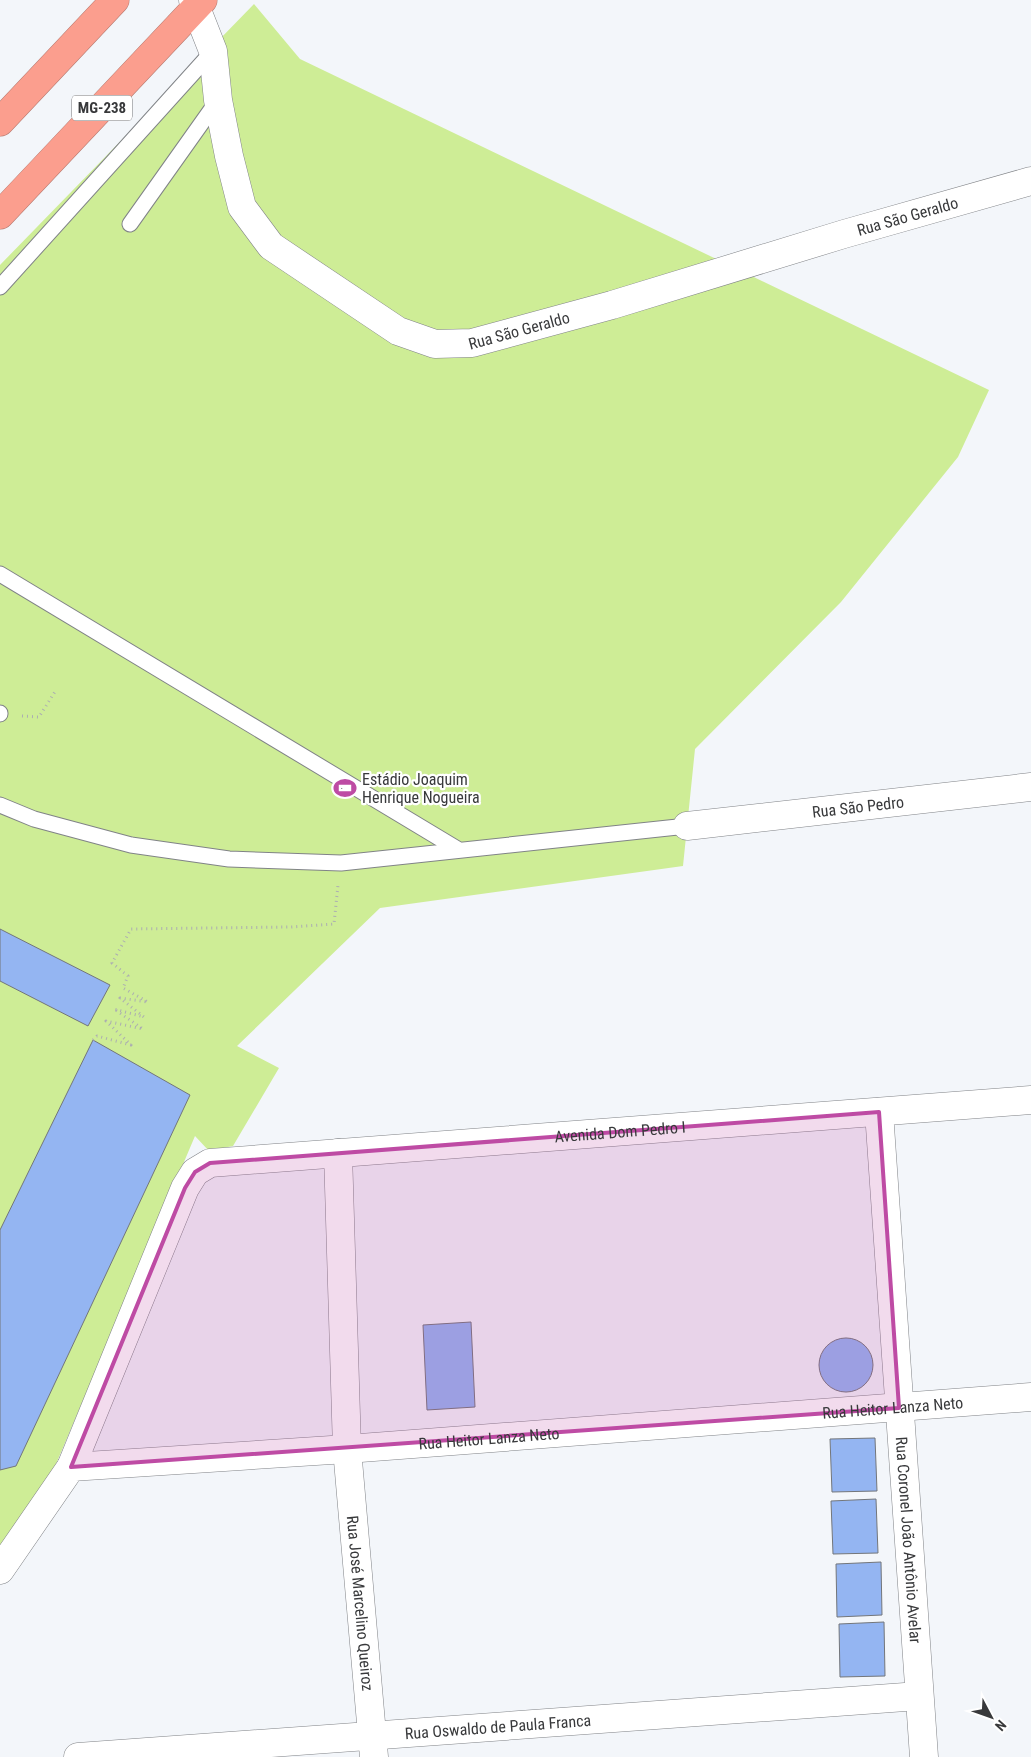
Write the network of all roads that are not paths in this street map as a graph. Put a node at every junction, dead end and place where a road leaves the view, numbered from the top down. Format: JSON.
{"nodes":[{"id":1,"x":114,"y":0,"type":"edge"},
{"id":2,"x":198,"y":2,"type":"edge"},
{"id":3,"x":213,"y":51,"type":"junction"},
{"id":4,"x":218,"y":100,"type":"junction"},
{"id":5,"x":0,"y":122,"type":"edge"},
{"id":6,"x":1031,"y":181,"type":"edge"},
{"id":7,"x":0,"y":215,"type":"edge"},
{"id":8,"x":130,"y":224,"type":"dead end"},
{"id":9,"x":0,"y":287,"type":"edge"},
{"id":10,"x":0,"y":574,"type":"edge"},
{"id":11,"x":1031,"y":787,"type":"edge"},
{"id":12,"x":0,"y":805,"type":"edge"},
{"id":13,"x":687,"y":826,"type":"joint"},
{"id":14,"x":459,"y":850,"type":"junction"},
{"id":15,"x":1031,"y":1100,"type":"edge"},
{"id":16,"x":878,"y":1112,"type":"junction"},
{"id":17,"x":338,"y":1153,"type":"junction"},
{"id":18,"x":1031,"y":1398,"type":"edge"},
{"id":19,"x":899,"y":1408,"type":"junction"},
{"id":20,"x":347,"y":1450,"type":"junction"},
{"id":21,"x":71,"y":1467,"type":"junction"},
{"id":22,"x":0,"y":1570,"type":"edge"},
{"id":23,"x":919,"y":1696,"type":"junction"},
{"id":24,"x":373,"y":1747,"type":"edge"},
{"id":25,"x":78,"y":1757,"type":"edge"},
{"id":26,"x":924,"y":1757,"type":"edge"}],
"edges":[{"from":1,"to":5,"type":"highway"},
{"from":2,"to":3,"type":"street","name":"Rua São Geraldo"},
{"from":2,"to":7,"type":"highway","number":"MG-238"},
{"from":3,"to":4,"type":"street","name":"Rua São Geraldo"},
{"from":3,"to":9,"type":"lane"},
{"from":4,"to":6,"type":"street","name":"Rua São Geraldo"},
{"from":4,"to":8,"type":"lane"},
{"from":10,"to":14,"type":"lane"},
{"from":11,"to":13,"type":"street","name":"Rua São Pedro"},
{"from":12,"to":14,"type":"lane"},
{"from":13,"to":14,"type":"lane"},
{"from":15,"to":16,"type":"street","name":"Avenida Dom Pedro I"},
{"from":16,"to":17,"type":"street","name":"Avenida Dom Pedro I"},
{"from":16,"to":19,"type":"street","name":"Rua Coronel João Antônio Avelar"},
{"from":17,"to":20,"type":"street","name":"Rua José Marcelino Queiroz"},
{"from":17,"to":21,"type":"street","name":"Avenida Dom Pedro I"},
{"from":18,"to":19,"type":"street","name":"Rua Heitor Lanza Neto"},
{"from":19,"to":20,"type":"street","name":"Rua Heitor Lanza Neto"},
{"from":19,"to":23,"type":"street","name":"Rua Coronel João Antônio Avelar"},
{"from":20,"to":21,"type":"street","name":"Rua Heitor Lanza Neto"},
{"from":20,"to":24,"type":"street","name":"Rua José Marcelino Queiroz"},
{"from":21,"to":22,"type":"street"},
{"from":23,"to":24,"type":"street","name":"Rua Oswaldo de Paula Franca"},
{"from":23,"to":26,"type":"street","name":"Rua Coronel João Antônio Avelar"},
{"from":24,"to":25,"type":"street","name":"Rua Oswaldo de Paula Franca"}]}
